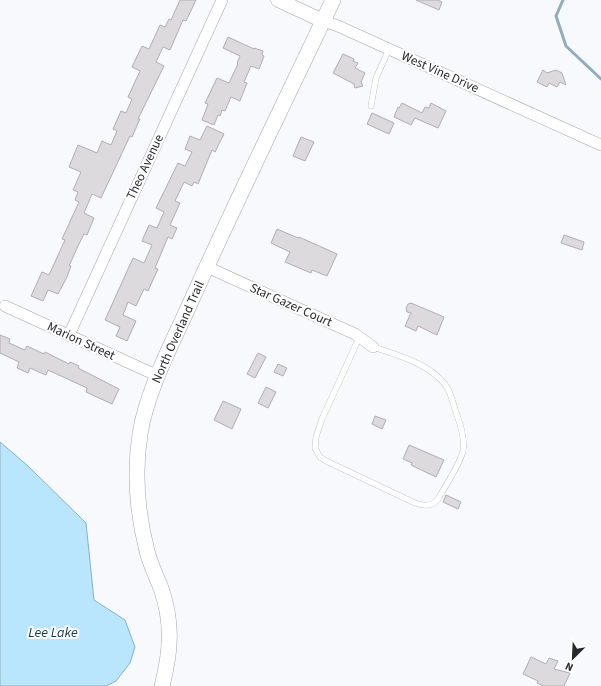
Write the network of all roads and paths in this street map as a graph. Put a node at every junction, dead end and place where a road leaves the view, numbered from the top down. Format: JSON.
{"nodes":[{"id":1,"x":222,"y":0,"type":"edge"},
{"id":2,"x":278,"y":0,"type":"edge"},
{"id":3,"x":333,"y":0,"type":"edge"},
{"id":4,"x":322,"y":21,"type":"junction"},
{"id":5,"x":389,"y":49,"type":"junction"},
{"id":6,"x":371,"y":106,"type":"dead end"},
{"id":7,"x":601,"y":145,"type":"edge"},
{"id":8,"x":207,"y":267,"type":"junction"},
{"id":9,"x":5,"y":306,"type":"dead end"},
{"id":10,"x":69,"y":335,"type":"junction"},
{"id":11,"x":359,"y":338,"type":"junction"},
{"id":12,"x":373,"y":347,"type":"joint"},
{"id":13,"x":158,"y":376,"type":"junction"},
{"id":14,"x":162,"y":686,"type":"edge"}],
"edges":[{"from":1,"to":10,"type":"street","name":"Theo Avenue"},
{"from":2,"to":4,"type":"street","name":"West Vine Drive"},
{"from":3,"to":4,"type":"main road","name":"North Overland Trail"},
{"from":4,"to":5,"type":"street","name":"West Vine Drive"},
{"from":4,"to":8,"type":"main road","name":"North Overland Trail"},
{"from":5,"to":6,"type":"lane"},
{"from":5,"to":7,"type":"street","name":"West Vine Drive"},
{"from":8,"to":11,"type":"street","name":"Star Gazer Court"},
{"from":8,"to":13,"type":"main road","name":"North Overland Trail"},
{"from":9,"to":10,"type":"street","name":"Marion Street"},
{"from":10,"to":13,"type":"street","name":"Marion Street"},
{"from":11,"to":12,"type":"street","name":"Star Gazer Court"},
{"from":11,"to":12,"type":"lane"},
{"from":13,"to":14,"type":"main road","name":"North Overland Trail"}]}
